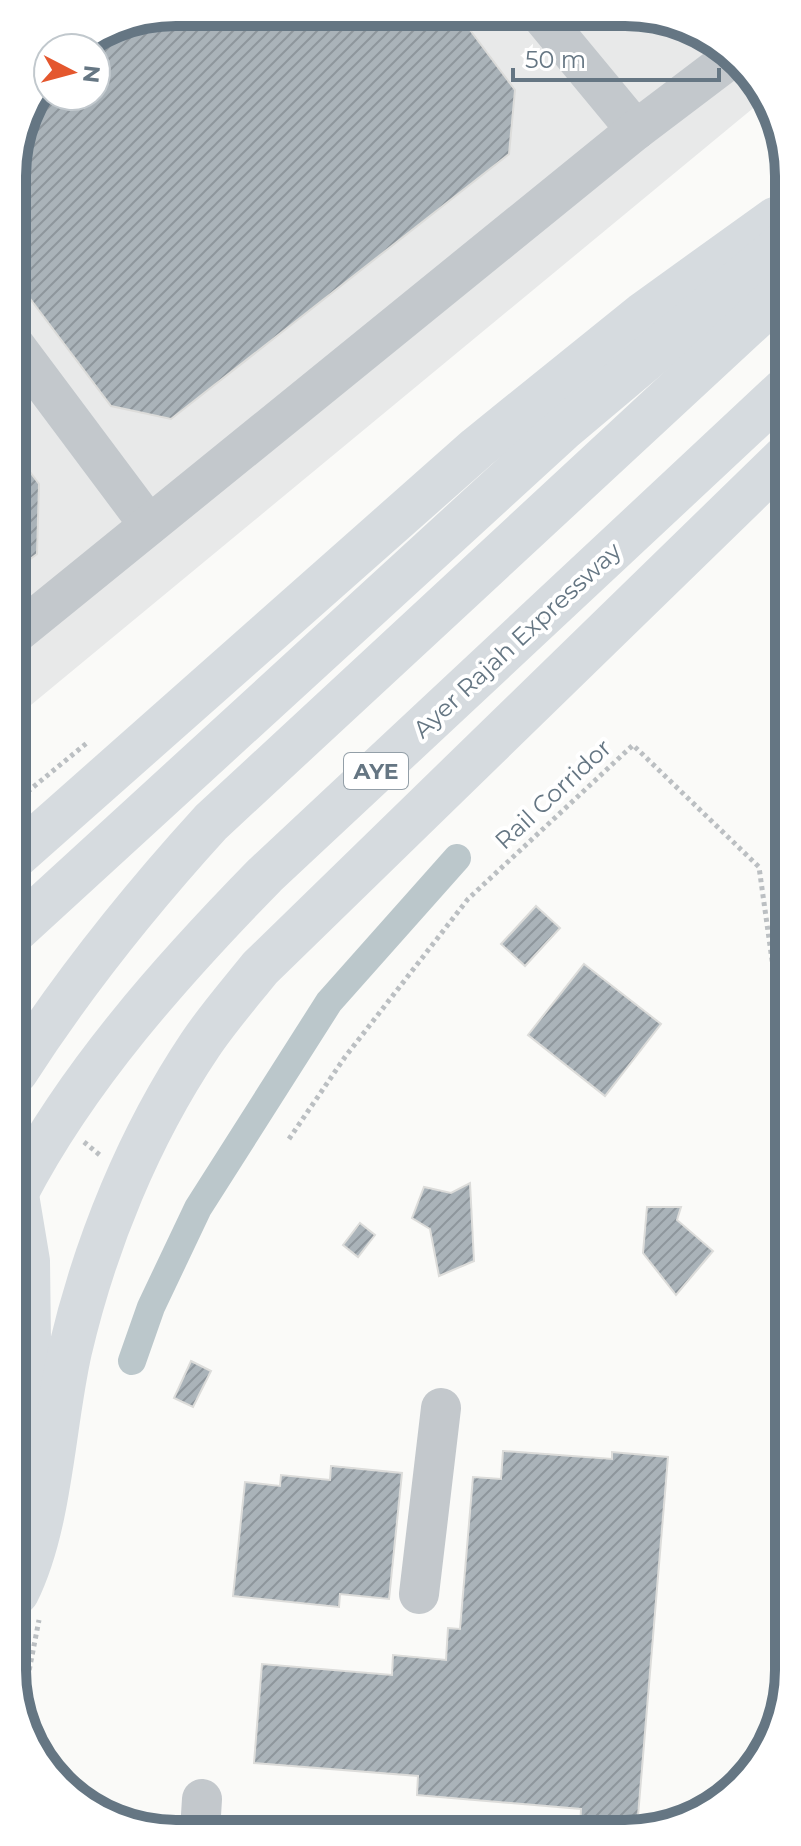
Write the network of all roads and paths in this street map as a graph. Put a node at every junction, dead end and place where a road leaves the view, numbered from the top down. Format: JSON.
{"nodes":[{"id":1,"x":550,"y":26,"type":"edge"},
{"id":2,"x":724,"y":63,"type":"edge"},
{"id":3,"x":636,"y":130,"type":"junction"},
{"id":4,"x":775,"y":219,"type":"edge"},
{"id":5,"x":775,"y":251,"type":"edge"},
{"id":6,"x":775,"y":299,"type":"edge"},
{"id":7,"x":26,"y":360,"type":"edge"},
{"id":8,"x":775,"y":398,"type":"edge"},
{"id":9,"x":775,"y":467,"type":"edge"},
{"id":10,"x":149,"y":525,"type":"junction"},
{"id":11,"x":26,"y":625,"type":"edge"},
{"id":12,"x":26,"y":847,"type":"edge"},
{"id":13,"x":26,"y":921,"type":"edge"},
{"id":14,"x":775,"y":981,"type":"edge"},
{"id":15,"x":26,"y":1057,"type":"edge"},
{"id":16,"x":289,"y":1139,"type":"dead end"},
{"id":17,"x":26,"y":1176,"type":"edge"},
{"id":18,"x":26,"y":1250,"type":"edge"},
{"id":19,"x":26,"y":1368,"type":"edge"},
{"id":20,"x":441,"y":1408,"type":"dead end"},
{"id":21,"x":26,"y":1576,"type":"edge"},
{"id":22,"x":419,"y":1594,"type":"dead end"}],
"edges":[{"from":1,"to":3,"type":"lane"},
{"from":2,"to":3,"type":"lane"},
{"from":3,"to":10,"type":"lane"},
{"from":4,"to":12,"type":"highway"},
{"from":5,"to":13,"type":"highway"},
{"from":6,"to":15,"type":"highway"},
{"from":7,"to":10,"type":"lane"},
{"from":8,"to":17,"type":"highway","name":"Ayer Rajah Expressway","number":"AYE"},
{"from":9,"to":21,"type":"highway"},
{"from":10,"to":11,"type":"lane"},
{"from":14,"to":16,"type":"path","name":"Rail Corridor"},
{"from":18,"to":19,"type":"highway"},
{"from":20,"to":22,"type":"lane"}]}
